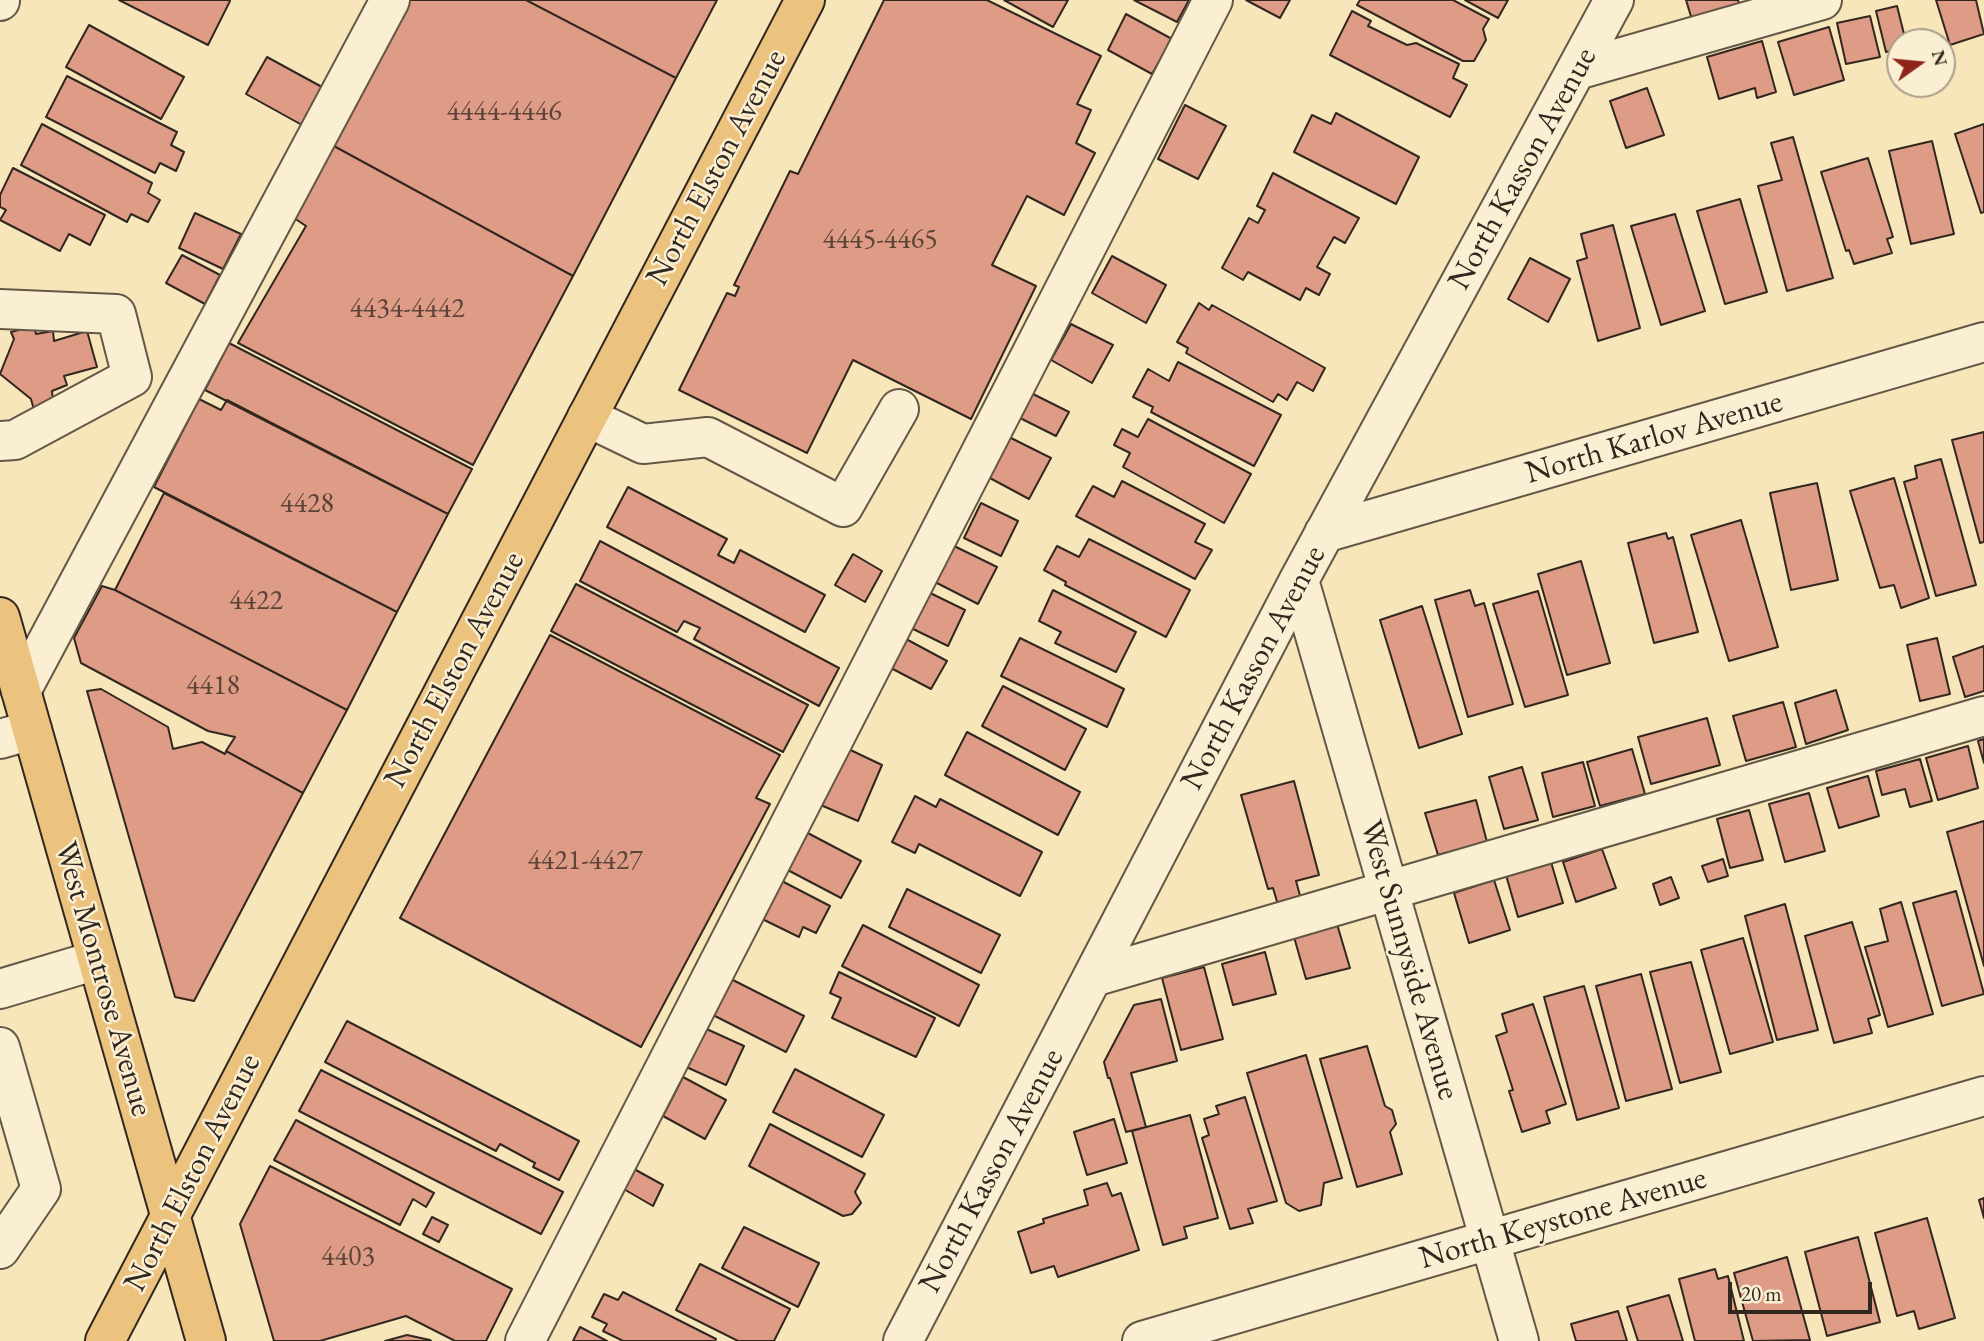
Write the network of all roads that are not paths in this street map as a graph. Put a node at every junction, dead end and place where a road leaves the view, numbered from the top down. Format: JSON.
{"nodes":[{"id":1,"x":390,"y":0,"type":"edge"},
{"id":2,"x":804,"y":0,"type":"edge"},
{"id":3,"x":1213,"y":0,"type":"edge"},
{"id":4,"x":1615,"y":0,"type":"edge"},
{"id":5,"x":1822,"y":0,"type":"edge"},
{"id":6,"x":1577,"y":70,"type":"junction"},
{"id":7,"x":0,"y":309,"type":"edge"},
{"id":8,"x":1984,"y":342,"type":"edge"},
{"id":9,"x":132,"y":377,"type":"junction"},
{"id":10,"x":173,"y":406,"type":"junction"},
{"id":11,"x":899,"y":409,"type":"dead end"},
{"id":12,"x":587,"y":417,"type":"junction"},
{"id":13,"x":0,"y":441,"type":"edge"},
{"id":14,"x":1324,"y":533,"type":"junction"},
{"id":15,"x":1298,"y":580,"type":"junction"},
{"id":16,"x":0,"y":617,"type":"edge"},
{"id":17,"x":21,"y":691,"type":"junction"},
{"id":18,"x":1984,"y":716,"type":"edge"},
{"id":19,"x":16,"y":734,"type":"edge"},
{"id":20,"x":1389,"y":890,"type":"junction"},
{"id":21,"x":97,"y":960,"type":"junction"},
{"id":22,"x":1093,"y":977,"type":"junction"},
{"id":23,"x":0,"y":989,"type":"edge"},
{"id":24,"x":1,"y":1056,"type":"edge"},
{"id":25,"x":1984,"y":1096,"type":"edge"},
{"id":26,"x":15,"y":1151,"type":"edge"},
{"id":27,"x":171,"y":1218,"type":"junction"},
{"id":28,"x":1490,"y":1241,"type":"junction"},
{"id":29,"x":0,"y":1249,"type":"edge"},
{"id":30,"x":105,"y":1341,"type":"edge"},
{"id":31,"x":206,"y":1341,"type":"edge"},
{"id":32,"x":525,"y":1341,"type":"edge"},
{"id":33,"x":903,"y":1341,"type":"edge"},
{"id":34,"x":1142,"y":1341,"type":"edge"},
{"id":35,"x":1519,"y":1341,"type":"edge"}],
"edges":[{"from":1,"to":10,"type":"street"},
{"from":2,"to":12,"type":"main road","name":"North Elston Avenue"},
{"from":3,"to":32,"type":"street"},
{"from":4,"to":6,"type":"street","name":"North Kasson Avenue"},
{"from":5,"to":6,"type":"street"},
{"from":6,"to":14,"type":"street","name":"North Kasson Avenue"},
{"from":7,"to":9,"type":"street"},
{"from":8,"to":14,"type":"street","name":"North Karlov Avenue"},
{"from":9,"to":10,"type":"street"},
{"from":9,"to":13,"type":"street"},
{"from":10,"to":17,"type":"street"},
{"from":11,"to":12,"type":"street"},
{"from":12,"to":27,"type":"main road","name":"North Elston Avenue"},
{"from":14,"to":15,"type":"street","name":"North Kasson Avenue"},
{"from":15,"to":20,"type":"street","name":"West Sunnyside Avenue"},
{"from":15,"to":22,"type":"street","name":"North Kasson Avenue"},
{"from":16,"to":17,"type":"main road","name":"West Montrose Avenue"},
{"from":17,"to":19,"type":"main road","name":"West Montrose Avenue"},
{"from":18,"to":20,"type":"street"},
{"from":19,"to":21,"type":"main road","name":"West Montrose Avenue"},
{"from":20,"to":22,"type":"street"},
{"from":20,"to":28,"type":"street","name":"West Sunnyside Avenue"},
{"from":21,"to":23,"type":"street"},
{"from":21,"to":27,"type":"main road","name":"West Montrose Avenue"},
{"from":22,"to":33,"type":"street","name":"North Kasson Avenue"},
{"from":24,"to":26,"type":"street"},
{"from":25,"to":28,"type":"street","name":"North Keystone Avenue"},
{"from":26,"to":29,"type":"street"},
{"from":27,"to":30,"type":"main road","name":"North Elston Avenue"},
{"from":27,"to":31,"type":"main road","name":"West Montrose Avenue"},
{"from":28,"to":34,"type":"street","name":"North Keystone Avenue"},
{"from":28,"to":35,"type":"street","name":"West Sunnyside Avenue"}]}
